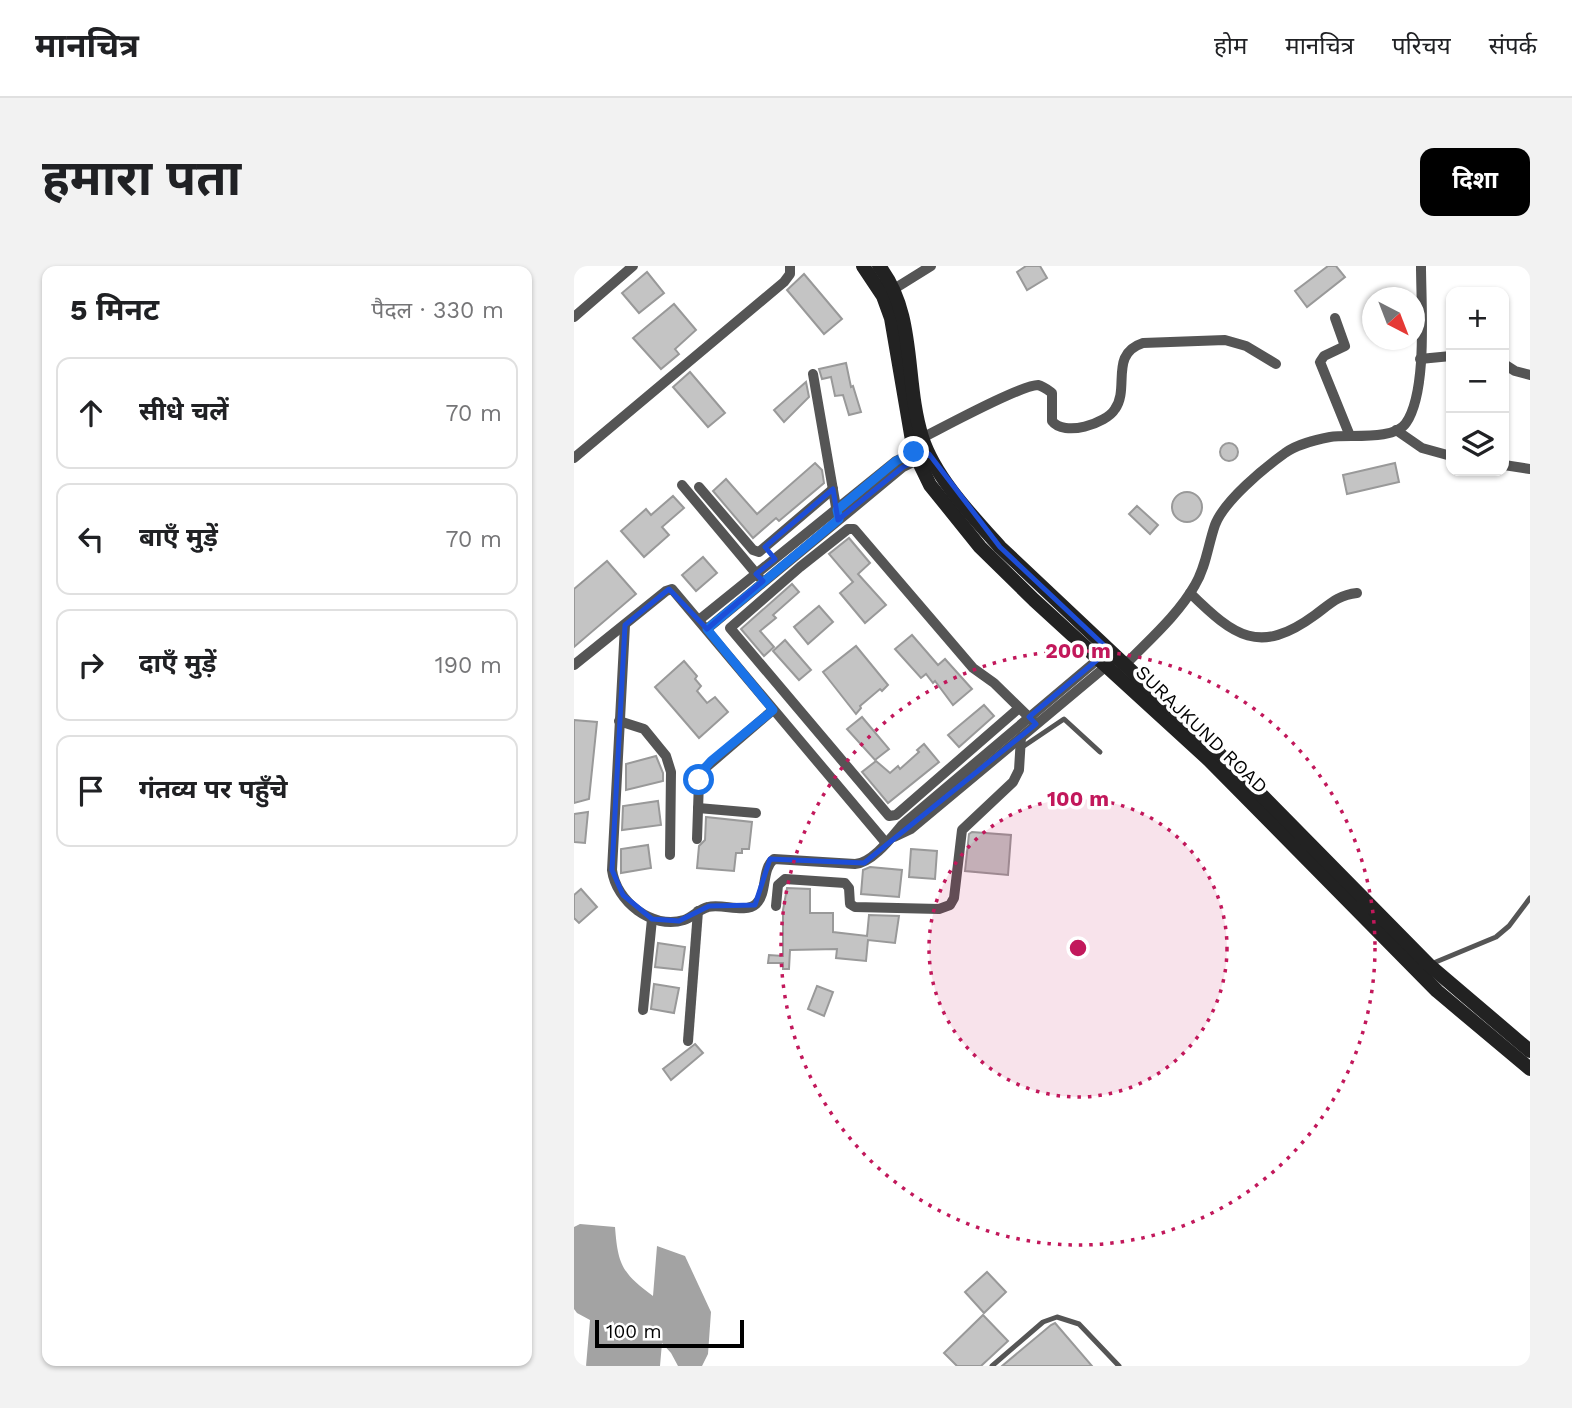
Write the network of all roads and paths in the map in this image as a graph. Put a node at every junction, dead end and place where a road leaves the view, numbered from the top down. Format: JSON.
{"nodes":[{"id":1,"x":633,"y":266,"type":"edge"},
{"id":2,"x":790,"y":266,"type":"edge"},
{"id":3,"x":863,"y":266,"type":"edge"},
{"id":4,"x":878,"y":266,"type":"edge"},
{"id":5,"x":931,"y":266,"type":"edge"},
{"id":6,"x":1421,"y":266,"type":"edge"},
{"id":7,"x":894,"y":289,"type":"junction"},
{"id":8,"x":574,"y":317,"type":"edge"},
{"id":9,"x":1335,"y":318,"type":"dead end"},
{"id":10,"x":1446,"y":356,"type":"edge"},
{"id":11,"x":1420,"y":359,"type":"junction"},
{"id":12,"x":1276,"y":364,"type":"dead end"},
{"id":13,"x":1509,"y":367,"type":"edge"},
{"id":14,"x":813,"y":374,"type":"dead end"},
{"id":15,"x":1530,"y":374,"type":"edge"},
{"id":16,"x":1396,"y":430,"type":"junction"},
{"id":17,"x":1350,"y":436,"type":"junction"},
{"id":18,"x":921,"y":450,"type":"junction"},
{"id":19,"x":1446,"y":455,"type":"edge"},
{"id":20,"x":574,"y":458,"type":"edge"},
{"id":21,"x":1509,"y":466,"type":"edge"},
{"id":22,"x":1530,"y":469,"type":"edge"},
{"id":23,"x":682,"y":485,"type":"dead end"},
{"id":24,"x":699,"y":487,"type":"dead end"},
{"id":25,"x":833,"y":489,"type":"junction"},
{"id":26,"x":838,"y":514,"type":"junction"},
{"id":27,"x":765,"y":547,"type":"junction"},
{"id":28,"x":793,"y":556,"type":"junction"},
{"id":29,"x":775,"y":559,"type":"junction"},
{"id":30,"x":800,"y":567,"type":"junction"},
{"id":31,"x":759,"y":578,"type":"junction"},
{"id":32,"x":1190,"y":593,"type":"junction"},
{"id":33,"x":1357,"y":593,"type":"dead end"},
{"id":34,"x":625,"y":625,"type":"junction"},
{"id":35,"x":703,"y":625,"type":"junction"},
{"id":36,"x":1112,"y":659,"type":"junction"},
{"id":37,"x":574,"y":665,"type":"edge"},
{"id":38,"x":1019,"y":708,"type":"junction"},
{"id":39,"x":773,"y":710,"type":"junction"},
{"id":40,"x":1033,"y":720,"type":"junction"},
{"id":41,"x":619,"y":721,"type":"junction"},
{"id":42,"x":1021,"y":743,"type":"junction"},
{"id":43,"x":1100,"y":752,"type":"dead end"},
{"id":44,"x":698,"y":808,"type":"junction"},
{"id":45,"x":756,"y":813,"type":"dead end"},
{"id":46,"x":697,"y":839,"type":"dead end"},
{"id":47,"x":889,"y":840,"type":"junction"},
{"id":48,"x":670,"y":855,"type":"dead end"},
{"id":49,"x":1530,"y":898,"type":"edge"},
{"id":50,"x":776,"y":906,"type":"dead end"},
{"id":51,"x":698,"y":911,"type":"junction"},
{"id":52,"x":652,"y":919,"type":"junction"},
{"id":53,"x":1429,"y":964,"type":"junction"},
{"id":54,"x":643,"y":1010,"type":"dead end"},
{"id":55,"x":688,"y":1041,"type":"dead end"},
{"id":56,"x":1530,"y":1051,"type":"edge"},
{"id":57,"x":1530,"y":1069,"type":"edge"},
{"id":58,"x":992,"y":1366,"type":"edge"},
{"id":59,"x":1119,"y":1366,"type":"edge"}],
"edges":[{"from":1,"to":8,"type":"street"},
{"from":2,"to":20,"type":"street"},
{"from":3,"to":18,"type":"main road","name":"SURAJKUND ROAD"},
{"from":4,"to":7,"type":"main road","name":"SURAJKUND ROAD"},
{"from":5,"to":7,"type":"street"},
{"from":6,"to":11,"type":"street"},
{"from":7,"to":18,"type":"main road","name":"SURAJKUND ROAD"},
{"from":9,"to":17,"type":"street"},
{"from":10,"to":11,"type":"street"},
{"from":11,"to":16,"type":"street"},
{"from":12,"to":18,"type":"street"},
{"from":13,"to":15,"type":"street"},
{"from":14,"to":25,"type":"street"},
{"from":16,"to":17,"type":"street"},
{"from":16,"to":19,"type":"street"},
{"from":17,"to":32,"type":"street"},
{"from":18,"to":26,"type":"street"},
{"from":18,"to":36,"type":"main road","name":"SURAJKUND ROAD"},
{"from":21,"to":22,"type":"street"},
{"from":23,"to":31,"type":"street"},
{"from":24,"to":27,"type":"street"},
{"from":25,"to":26,"type":"street"},
{"from":25,"to":27,"type":"street"},
{"from":26,"to":28,"type":"street"},
{"from":26,"to":29,"type":"street"},
{"from":27,"to":29,"type":"street"},
{"from":28,"to":30,"type":"street"},
{"from":28,"to":31,"type":"street"},
{"from":29,"to":31,"type":"street"},
{"from":30,"to":38,"type":"street"},
{"from":30,"to":38,"type":"street"},
{"from":31,"to":35,"type":"street"},
{"from":32,"to":33,"type":"street"},
{"from":32,"to":36,"type":"street"},
{"from":34,"to":35,"type":"street"},
{"from":34,"to":37,"type":"street"},
{"from":34,"to":41,"type":"street"},
{"from":35,"to":39,"type":"street"},
{"from":36,"to":40,"type":"street"},
{"from":36,"to":53,"type":"main road","name":"SURAJKUND ROAD"},
{"from":36,"to":57,"type":"main road","name":"SURAJKUND ROAD"},
{"from":38,"to":40,"type":"street"},
{"from":39,"to":44,"type":"street"},
{"from":39,"to":47,"type":"street"},
{"from":40,"to":42,"type":"street"},
{"from":40,"to":47,"type":"street"},
{"from":41,"to":48,"type":"street"},
{"from":41,"to":52,"type":"street"},
{"from":42,"to":43,"type":"lane"},
{"from":42,"to":47,"type":"street"},
{"from":42,"to":50,"type":"street"},
{"from":44,"to":45,"type":"street"},
{"from":44,"to":46,"type":"street"},
{"from":47,"to":51,"type":"street"},
{"from":49,"to":53,"type":"lane"},
{"from":51,"to":52,"type":"street"},
{"from":51,"to":55,"type":"street"},
{"from":52,"to":54,"type":"street"},
{"from":53,"to":56,"type":"main road","name":"SURAJKUND ROAD"},
{"from":58,"to":59,"type":"lane"}]}
